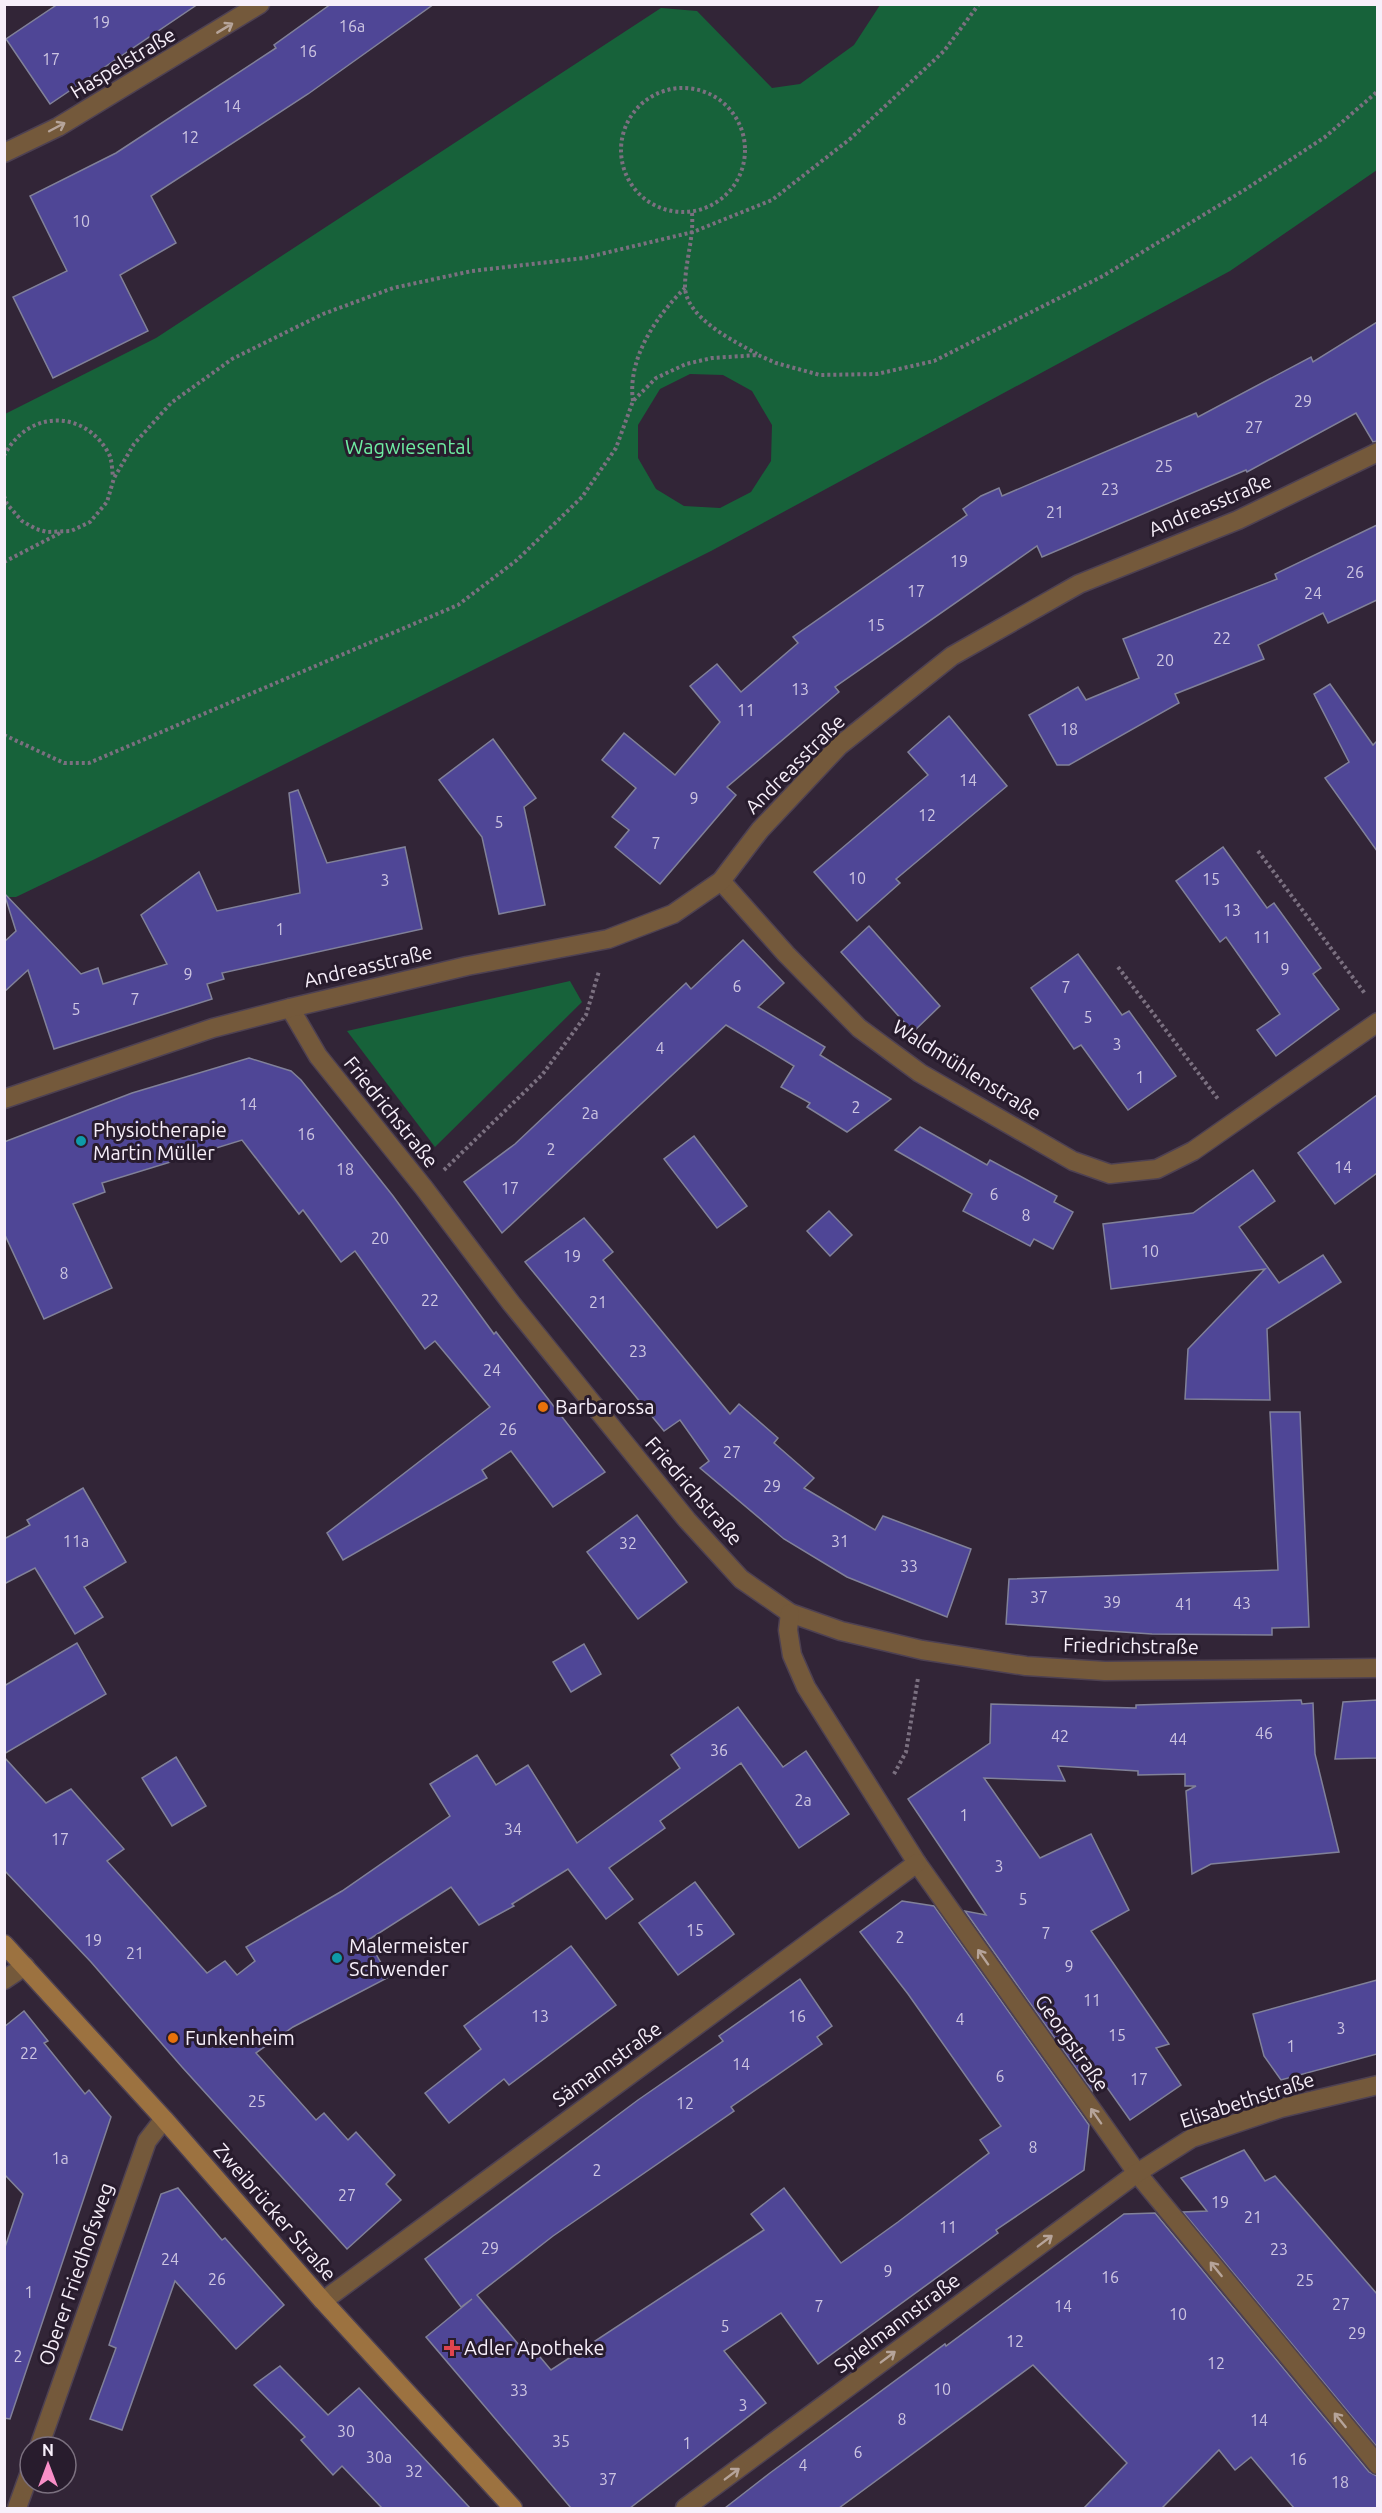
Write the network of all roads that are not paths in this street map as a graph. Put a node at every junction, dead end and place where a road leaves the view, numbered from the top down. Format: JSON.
{"nodes":[{"id":1,"x":260,"y":4,"type":"edge"},
{"id":2,"x":4,"y":153,"type":"edge"},
{"id":3,"x":1377,"y":452,"type":"edge"},
{"id":4,"x":721,"y":881,"type":"junction"},
{"id":5,"x":290,"y":1008,"type":"junction"},
{"id":6,"x":1377,"y":1022,"type":"edge"},
{"id":7,"x":4,"y":1099,"type":"edge"},
{"id":8,"x":790,"y":1613,"type":"junction"},
{"id":9,"x":1377,"y":1668,"type":"edge"},
{"id":10,"x":917,"y":1863,"type":"junction"},
{"id":11,"x":4,"y":1944,"type":"edge"},
{"id":12,"x":25,"y":1966,"type":"junction"},
{"id":13,"x":4,"y":1980,"type":"edge"},
{"id":14,"x":1377,"y":2085,"type":"edge"},
{"id":15,"x":164,"y":2119,"type":"junction"},
{"id":16,"x":1137,"y":2173,"type":"junction"},
{"id":17,"x":323,"y":2301,"type":"junction"},
{"id":18,"x":43,"y":2435,"type":"edge"},
{"id":19,"x":1377,"y":2465,"type":"edge"},
{"id":20,"x":513,"y":2508,"type":"edge"},
{"id":21,"x":685,"y":2508,"type":"edge"}],
"edges":[{"from":2,"to":1,"type":"street","name":"Haspelstraße","one_way":true},
{"from":3,"to":4,"type":"street","name":"Andreasstraße"},
{"from":4,"to":5,"type":"street","name":"Andreasstraße"},
{"from":4,"to":6,"type":"street","name":"Waldmühlenstraße"},
{"from":5,"to":7,"type":"street"},
{"from":5,"to":8,"type":"street","name":"Friedrichstraße"},
{"from":8,"to":9,"type":"street","name":"Friedrichstraße"},
{"from":8,"to":10,"type":"street","name":"Georgstraße"},
{"from":16,"to":10,"type":"street","name":"Georgstraße","one_way":true},
{"from":10,"to":17,"type":"street","name":"Sämannstraße"},
{"from":11,"to":12,"type":"street","name":"Zweibrücker Straße"},
{"from":12,"to":13,"type":"street"},
{"from":12,"to":15,"type":"street","name":"Zweibrücker Straße"},
{"from":14,"to":16,"type":"street","name":"Elisabethstraße"},
{"from":15,"to":17,"type":"street","name":"Zweibrücker Straße"},
{"from":15,"to":18,"type":"street","name":"Oberer Friedhofsweg"},
{"from":19,"to":16,"type":"street","name":"Georgstraße","one_way":true},
{"from":21,"to":16,"type":"street","name":"Spielmannstraße","one_way":true},
{"from":17,"to":20,"type":"street","name":"Zweibrücker Straße"}]}
